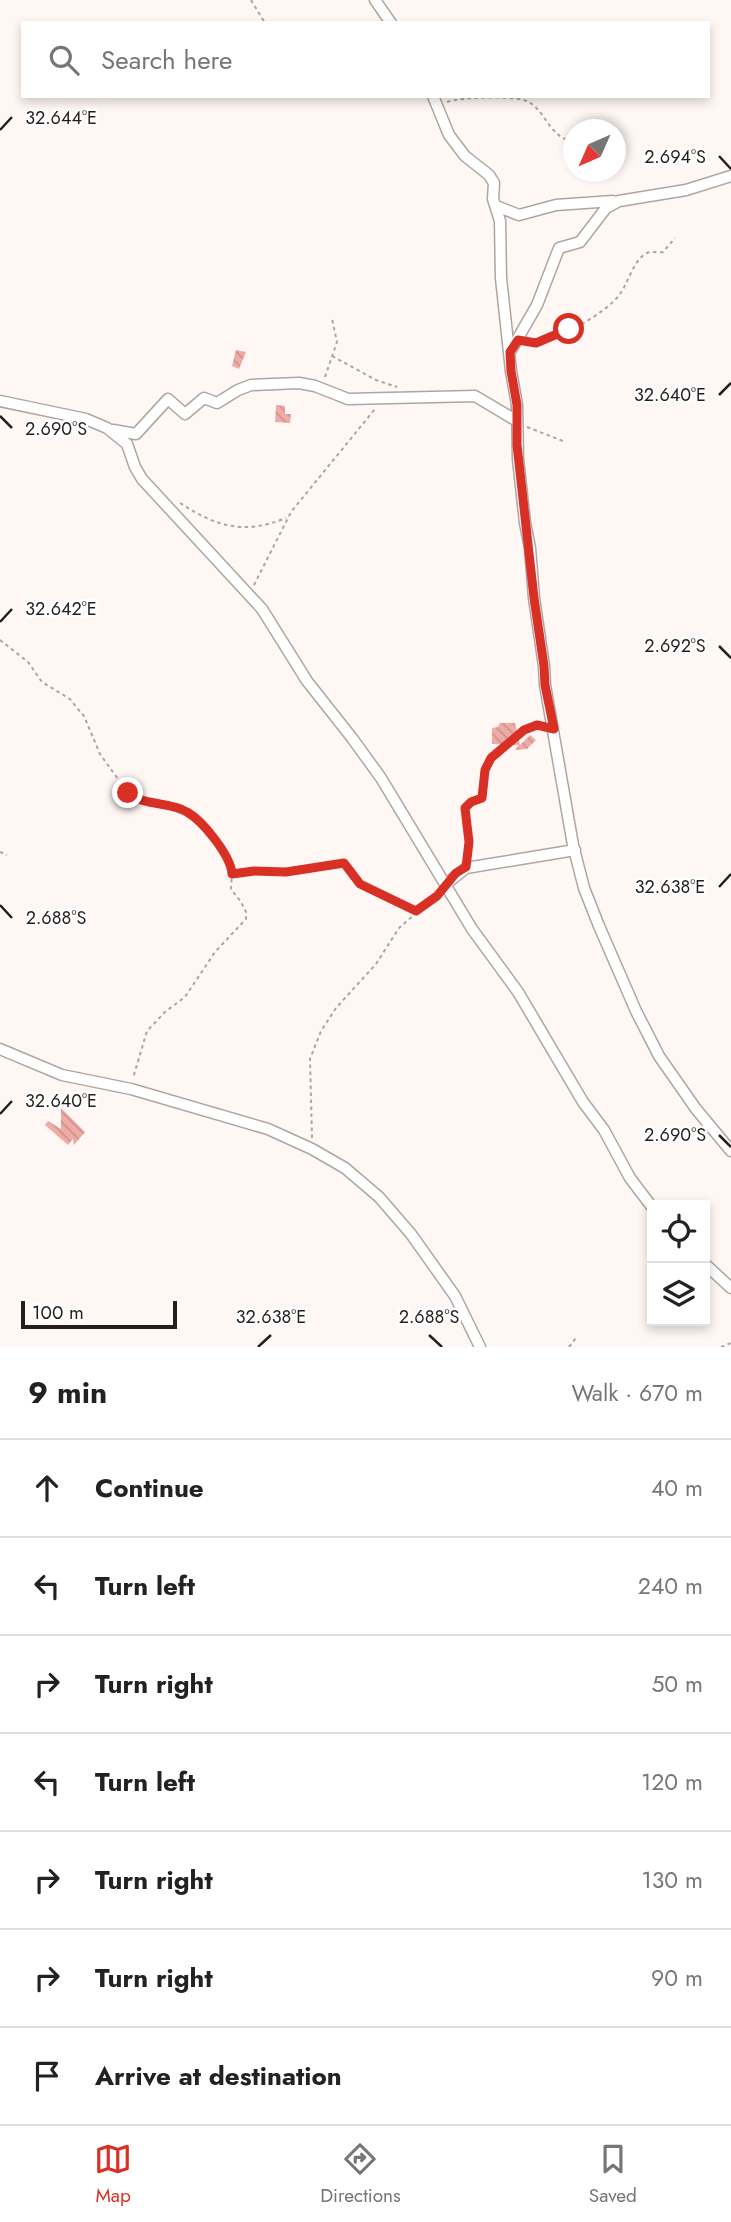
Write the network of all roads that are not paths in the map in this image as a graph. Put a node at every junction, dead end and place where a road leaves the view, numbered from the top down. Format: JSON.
{"nodes":[{"id":1,"x":375,"y":0,"type":"edge"},
{"id":2,"x":390,"y":21,"type":"edge"},
{"id":3,"x":434,"y":98,"type":"edge"},
{"id":4,"x":731,"y":176,"type":"edge"},
{"id":5,"x":619,"y":201,"type":"junction"},
{"id":6,"x":496,"y":206,"type":"junction"},
{"id":7,"x":510,"y":352,"type":"junction"},
{"id":8,"x":0,"y":401,"type":"edge"},
{"id":9,"x":517,"y":421,"type":"junction"},
{"id":10,"x":107,"y":428,"type":"junction"},
{"id":11,"x":575,"y":850,"type":"junction"},
{"id":12,"x":446,"y":884,"type":"junction"},
{"id":13,"x":0,"y":1049,"type":"edge"},
{"id":14,"x":731,"y":1151,"type":"edge"},
{"id":15,"x":647,"y":1200,"type":"edge"},
{"id":16,"x":710,"y":1269,"type":"edge"},
{"id":17,"x":731,"y":1288,"type":"edge"},
{"id":18,"x":480,"y":1347,"type":"edge"}],
"edges":[{"from":1,"to":2,"type":"street"},
{"from":3,"to":6,"type":"street"},
{"from":4,"to":5,"type":"street"},
{"from":5,"to":6,"type":"street"},
{"from":5,"to":7,"type":"street"},
{"from":6,"to":7,"type":"street"},
{"from":7,"to":9,"type":"street"},
{"from":8,"to":10,"type":"street"},
{"from":9,"to":10,"type":"street"},
{"from":9,"to":11,"type":"street"},
{"from":10,"to":12,"type":"street"},
{"from":11,"to":12,"type":"street"},
{"from":11,"to":14,"type":"street"},
{"from":12,"to":15,"type":"street"},
{"from":13,"to":18,"type":"street"},
{"from":16,"to":17,"type":"street"}]}
